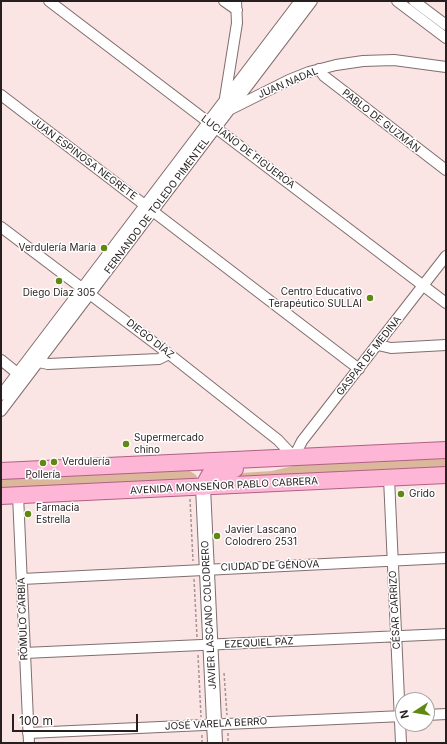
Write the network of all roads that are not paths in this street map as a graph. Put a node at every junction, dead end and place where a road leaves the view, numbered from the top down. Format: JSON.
{"nodes":[{"id":1,"x":49,"y":1,"type":"edge"},
{"id":2,"x":224,"y":1,"type":"edge"},
{"id":3,"x":300,"y":1,"type":"edge"},
{"id":4,"x":312,"y":1,"type":"edge"},
{"id":5,"x":397,"y":1,"type":"edge"},
{"id":6,"x":414,"y":1,"type":"edge"},
{"id":7,"x":236,"y":5,"type":"edge"},
{"id":8,"x":446,"y":25,"type":"edge"},
{"id":9,"x":446,"y":38,"type":"edge"},
{"id":10,"x":446,"y":67,"type":"edge"},
{"id":11,"x":319,"y":69,"type":"junction"},
{"id":12,"x":1,"y":96,"type":"edge"},
{"id":13,"x":225,"y":100,"type":"junction"},
{"id":14,"x":228,"y":110,"type":"junction"},
{"id":15,"x":212,"y":124,"type":"junction"},
{"id":16,"x":446,"y":170,"type":"edge"},
{"id":17,"x":144,"y":205,"type":"junction"},
{"id":18,"x":152,"y":212,"type":"junction"},
{"id":19,"x":1,"y":226,"type":"edge"},
{"id":20,"x":446,"y":256,"type":"edge"},
{"id":21,"x":423,"y":286,"type":"junction"},
{"id":22,"x":87,"y":291,"type":"junction"},
{"id":23,"x":446,"y":303,"type":"edge"},
{"id":24,"x":378,"y":345,"type":"junction"},
{"id":25,"x":446,"y":345,"type":"edge"},
{"id":26,"x":169,"y":354,"type":"junction"},
{"id":27,"x":1,"y":360,"type":"edge"},
{"id":28,"x":39,"y":362,"type":"junction"},
{"id":29,"x":359,"y":369,"type":"junction"},
{"id":30,"x":22,"y":376,"type":"junction"},
{"id":31,"x":1,"y":394,"type":"edge"},
{"id":32,"x":1,"y":411,"type":"edge"},
{"id":33,"x":446,"y":450,"type":"edge"},
{"id":34,"x":294,"y":457,"type":"junction"},
{"id":35,"x":184,"y":462,"type":"junction"},
{"id":36,"x":1,"y":471,"type":"edge"},
{"id":37,"x":446,"y":475,"type":"edge"},
{"id":38,"x":389,"y":478,"type":"junction"},
{"id":39,"x":196,"y":487,"type":"junction"},
{"id":40,"x":1,"y":496,"type":"edge"},
{"id":41,"x":18,"y":496,"type":"junction"},
{"id":42,"x":446,"y":558,"type":"edge"},
{"id":43,"x":392,"y":561,"type":"junction"},
{"id":44,"x":200,"y":569,"type":"junction"},
{"id":45,"x":22,"y":579,"type":"junction"},
{"id":46,"x":446,"y":634,"type":"edge"},
{"id":47,"x":396,"y":636,"type":"junction"},
{"id":48,"x":204,"y":646,"type":"junction"},
{"id":49,"x":24,"y":654,"type":"junction"},
{"id":50,"x":400,"y":692,"type":"edge"},
{"id":51,"x":446,"y":714,"type":"edge"},
{"id":52,"x":435,"y":715,"type":"edge"},
{"id":53,"x":395,"y":716,"type":"edge"},
{"id":54,"x":207,"y":724,"type":"junction"},
{"id":55,"x":401,"y":732,"type":"edge"},
{"id":56,"x":28,"y":738,"type":"edge"},
{"id":57,"x":214,"y":743,"type":"edge"},
{"id":58,"x":401,"y":743,"type":"edge"}],
"edges":[{"from":1,"to":15,"type":"street","name":"LUCIANO DE FIGUEROA"},
{"from":2,"to":7,"type":"street"},
{"from":3,"to":13,"type":"street","name":"FERNANDO DE TOLEDO PIMENTEL"},
{"from":4,"to":14,"type":"street","name":"FERNANDO DE TOLEDO PIMENTEL"},
{"from":5,"to":9,"type":"street"},
{"from":6,"to":8,"type":"street"},
{"from":7,"to":13,"type":"street"},
{"from":10,"to":11,"type":"street","name":"JUAN NADAL"},
{"from":11,"to":14,"type":"street","name":"JUAN NADAL"},
{"from":11,"to":16,"type":"street","name":"PABLO DE GUZMÁN"},
{"from":12,"to":17,"type":"street","name":"JUAN ESPINOSA NEGRETE"},
{"from":13,"to":15,"type":"street","name":"FERNANDO DE TOLEDO PIMENTEL"},
{"from":14,"to":15,"type":"street","name":"FERNANDO DE TOLEDO PIMENTEL"},
{"from":15,"to":17,"type":"street","name":"FERNANDO DE TOLEDO PIMENTEL"},
{"from":15,"to":18,"type":"street","name":"FERNANDO DE TOLEDO PIMENTEL"},
{"from":15,"to":21,"type":"street","name":"LUCIANO DE FIGUEROA"},
{"from":17,"to":18,"type":"street","name":"JUAN ESPINOSA NEGRETE"},
{"from":17,"to":22,"type":"street","name":"FERNANDO DE TOLEDO PIMENTEL"},
{"from":18,"to":22,"type":"street","name":"FERNANDO DE TOLEDO PIMENTEL"},
{"from":18,"to":29,"type":"street","name":"JUAN ESPINOSA NEGRETE"},
{"from":19,"to":22,"type":"street","name":"DIEGO DÍAZ"},
{"from":20,"to":21,"type":"street","name":"GASPAR DE MEDINA"},
{"from":21,"to":23,"type":"street","name":"LUCIANO DE FIGUEROA"},
{"from":21,"to":24,"type":"street","name":"GASPAR DE MEDINA"},
{"from":22,"to":26,"type":"street","name":"DIEGO DÍAZ"},
{"from":22,"to":28,"type":"street","name":"FERNANDO DE TOLEDO PIMENTEL"},
{"from":22,"to":30,"type":"street","name":"FERNANDO DE TOLEDO PIMENTEL"},
{"from":24,"to":25,"type":"street"},
{"from":24,"to":29,"type":"street","name":"GASPAR DE MEDINA"},
{"from":26,"to":28,"type":"street"},
{"from":26,"to":34,"type":"street","name":"DIEGO DÍAZ"},
{"from":27,"to":30,"type":"street"},
{"from":28,"to":30,"type":"street","name":"FERNANDO DE TOLEDO PIMENTEL"},
{"from":29,"to":34,"type":"street","name":"GASPAR DE MEDINA"},
{"from":30,"to":31,"type":"street","name":"FERNANDO DE TOLEDO PIMENTEL"},
{"from":30,"to":32,"type":"street","name":"FERNANDO DE TOLEDO PIMENTEL"},
{"from":33,"to":34,"type":"main road"},
{"from":34,"to":35,"type":"main road"},
{"from":34,"to":39,"type":"main road"},
{"from":35,"to":36,"type":"main road"},
{"from":35,"to":39,"type":"main road"},
{"from":37,"to":38,"type":"main road","name":"AVENIDA MONSEÑOR PABLO CABRERA"},
{"from":38,"to":39,"type":"main road","name":"AVENIDA MONSEÑOR PABLO CABRERA"},
{"from":38,"to":43,"type":"street","name":"CÉSAR CARRIZO"},
{"from":39,"to":41,"type":"main road","name":"AVENIDA MONSEÑOR PABLO CABRERA"},
{"from":39,"to":44,"type":"main road","name":"JAVIER LASCANO COLODRERO"},
{"from":40,"to":41,"type":"main road","name":"AVENIDA MONSEÑOR PABLO CABRERA"},
{"from":41,"to":45,"type":"street","name":"RÓMULO CARBIA"},
{"from":42,"to":43,"type":"street","name":"CIUDAD DE GÉNOVA"},
{"from":43,"to":44,"type":"street","name":"CIUDAD DE GÉNOVA"},
{"from":43,"to":47,"type":"street","name":"CÉSAR CARRIZO"},
{"from":44,"to":45,"type":"street","name":"CIUDAD DE GÉNOVA"},
{"from":44,"to":48,"type":"main road","name":"JAVIER LASCANO COLODRERO"},
{"from":45,"to":49,"type":"street","name":"RÓMULO CARBIA"},
{"from":46,"to":47,"type":"street","name":"EZEQUIEL PAZ"},
{"from":47,"to":48,"type":"street","name":"EZEQUIEL PAZ"},
{"from":47,"to":50,"type":"street","name":"CÉSAR CARRIZO"},
{"from":48,"to":49,"type":"street","name":"EZEQUIEL PAZ"},
{"from":48,"to":54,"type":"main road","name":"JAVIER LASCANO COLODRERO"},
{"from":49,"to":56,"type":"street","name":"RÓMULO CARBIA"},
{"from":51,"to":52,"type":"street"},
{"from":53,"to":54,"type":"street","name":"JOSÉ VARELA BERRO"},
{"from":54,"to":56,"type":"street","name":"JOSÉ VARELA BERRO"},
{"from":54,"to":57,"type":"main road","name":"JAVIER LASCANO COLODRERO"},
{"from":55,"to":58,"type":"street","name":"CÉSAR CARRIZO"}]}
